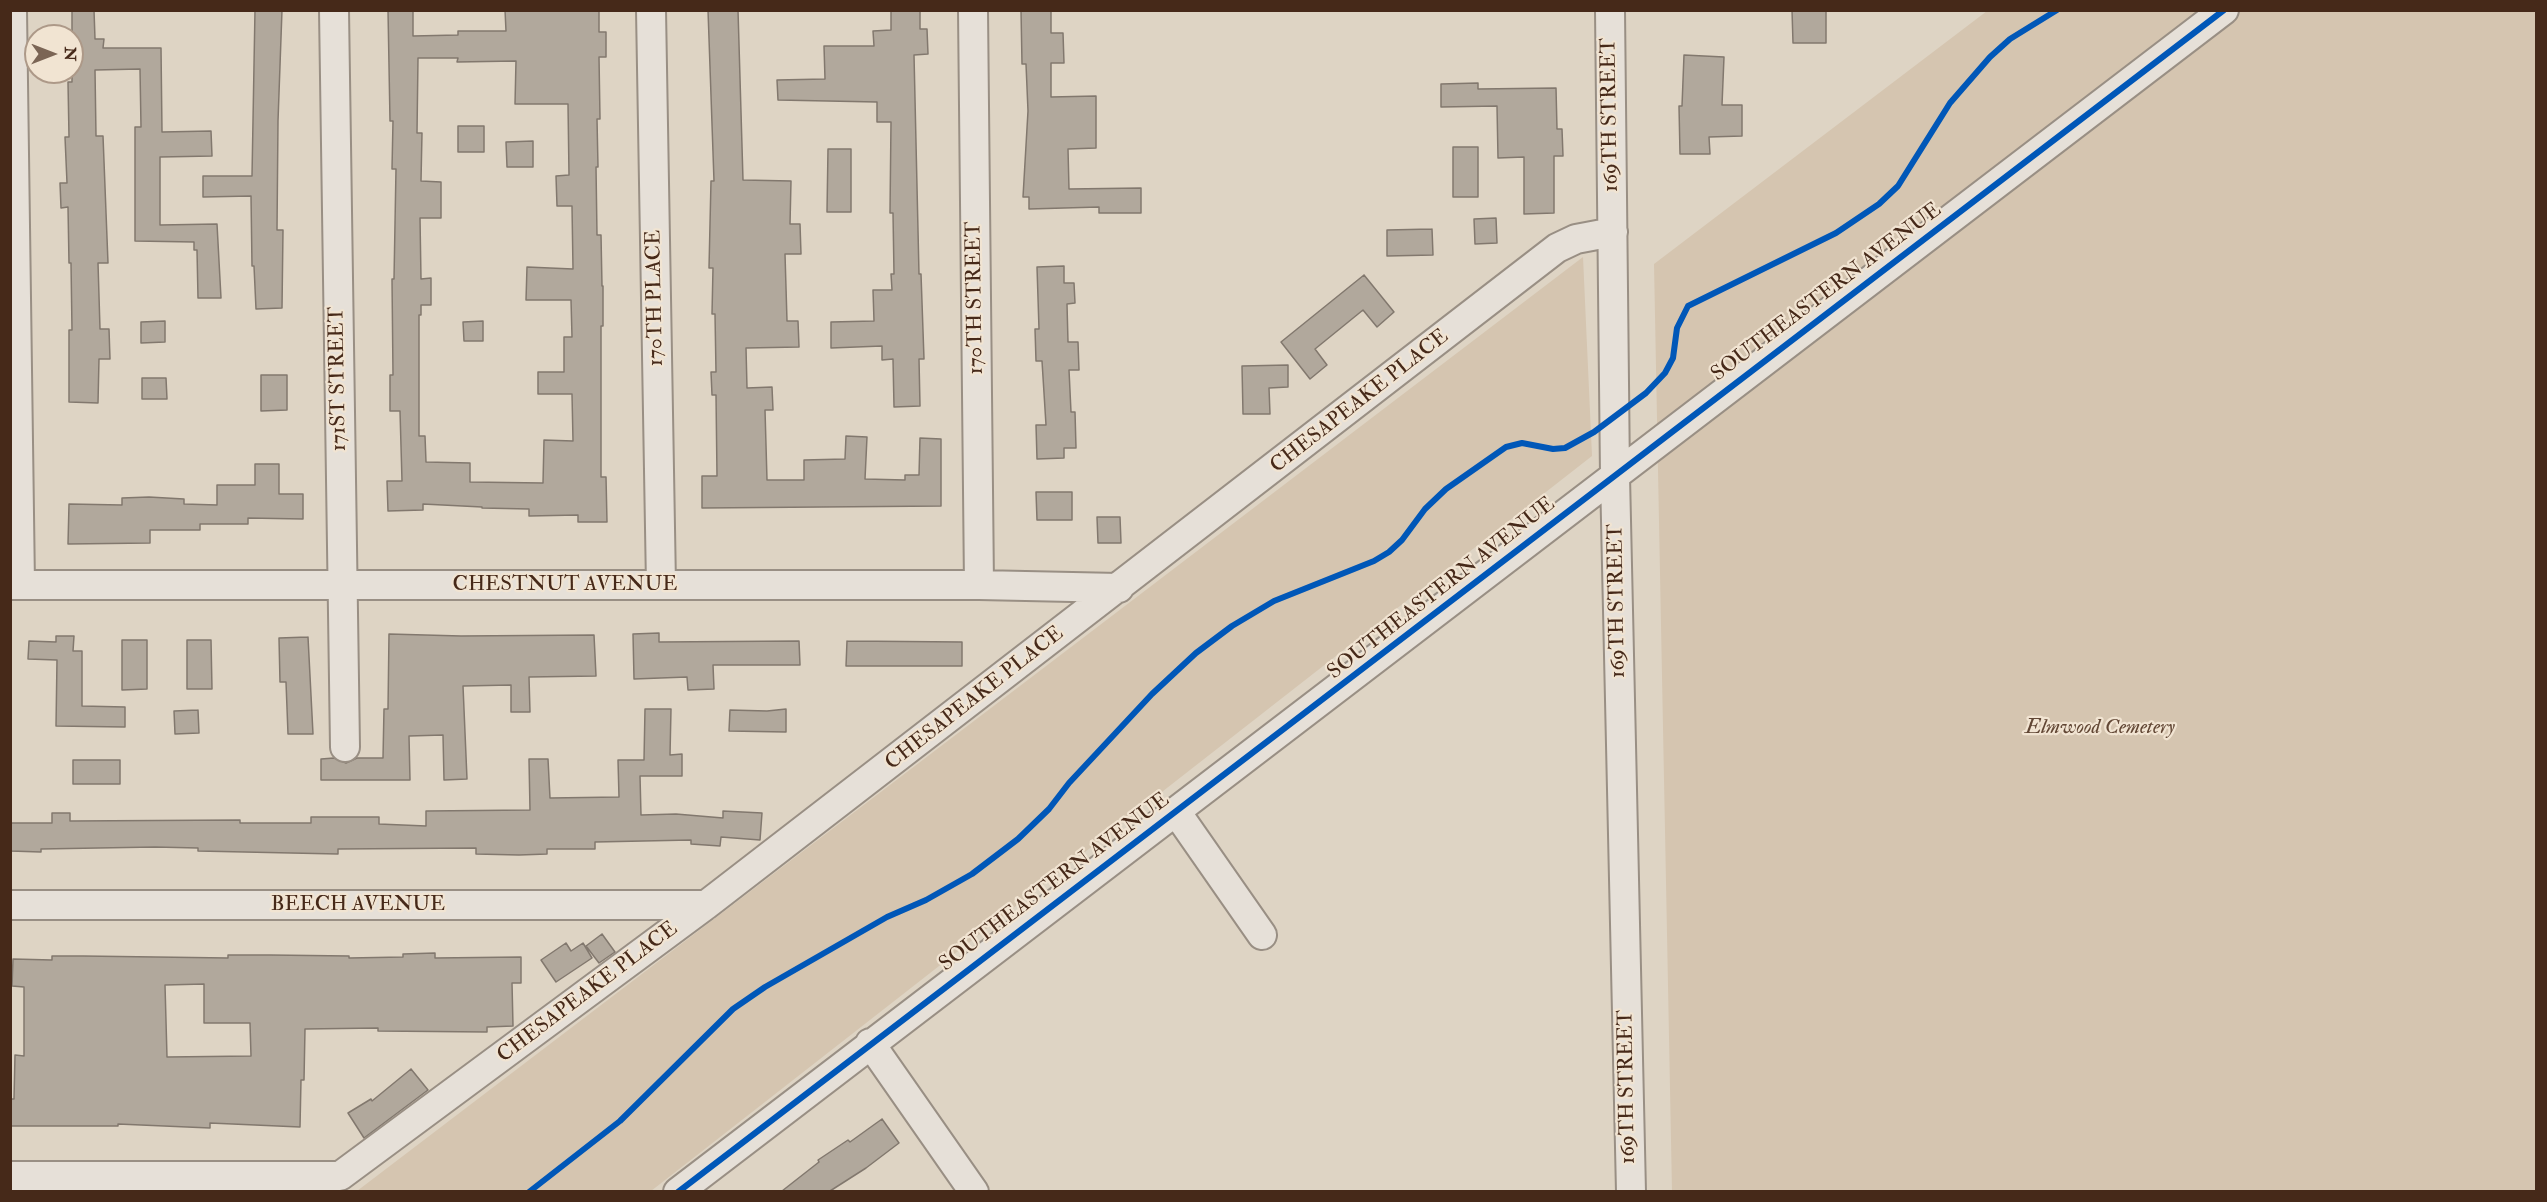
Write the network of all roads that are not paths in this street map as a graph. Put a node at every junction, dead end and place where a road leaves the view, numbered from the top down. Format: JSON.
{"nodes":[{"id":1,"x":12,"y":10,"type":"edge"},
{"id":2,"x":334,"y":10,"type":"edge"},
{"id":3,"x":651,"y":10,"type":"edge"},
{"id":4,"x":973,"y":10,"type":"edge"},
{"id":5,"x":1610,"y":10,"type":"edge"},
{"id":6,"x":2224,"y":10,"type":"edge"},
{"id":7,"x":1613,"y":232,"type":"junction"},
{"id":8,"x":1615,"y":476,"type":"junction"},
{"id":9,"x":15,"y":585,"type":"edge"},
{"id":10,"x":661,"y":585,"type":"junction"},
{"id":11,"x":979,"y":585,"type":"junction"},
{"id":12,"x":342,"y":586,"type":"junction"},
{"id":13,"x":1119,"y":588,"type":"junction"},
{"id":14,"x":345,"y":747,"type":"dead end"},
{"id":15,"x":1177,"y":813,"type":"junction"},
{"id":16,"x":10,"y":905,"type":"edge"},
{"id":17,"x":706,"y":905,"type":"junction"},
{"id":18,"x":1262,"y":934,"type":"dead end"},
{"id":19,"x":870,"y":1043,"type":"junction"},
{"id":20,"x":10,"y":1176,"type":"edge"},
{"id":21,"x":678,"y":1191,"type":"edge"},
{"id":22,"x":974,"y":1191,"type":"edge"},
{"id":23,"x":1631,"y":1191,"type":"edge"}],
"edges":[{"from":1,"to":9,"type":"street"},
{"from":2,"to":12,"type":"street","name":"171ST STREET"},
{"from":3,"to":10,"type":"street","name":"170TH PLACE"},
{"from":4,"to":11,"type":"street","name":"170TH STREET"},
{"from":5,"to":7,"type":"street","name":"169TH STREET"},
{"from":6,"to":8,"type":"street","name":"SOUTHEASTERN AVENUE"},
{"from":7,"to":8,"type":"street","name":"169TH STREET"},
{"from":7,"to":13,"type":"street","name":"CHESAPEAKE PLACE"},
{"from":8,"to":15,"type":"street","name":"SOUTHEASTERN AVENUE"},
{"from":8,"to":23,"type":"street","name":"169TH STREET"},
{"from":9,"to":12,"type":"street","name":"CHESTNUT AVENUE"},
{"from":10,"to":11,"type":"street","name":"CHESTNUT AVENUE"},
{"from":10,"to":12,"type":"street","name":"CHESTNUT AVENUE"},
{"from":11,"to":13,"type":"street","name":"CHESTNUT AVENUE"},
{"from":12,"to":14,"type":"street","name":"171ST STREET"},
{"from":13,"to":17,"type":"street","name":"CHESAPEAKE PLACE"},
{"from":15,"to":18,"type":"street"},
{"from":15,"to":19,"type":"street","name":"SOUTHEASTERN AVENUE"},
{"from":16,"to":17,"type":"street","name":"BEECH AVENUE"},
{"from":17,"to":20,"type":"street","name":"CHESAPEAKE PLACE"},
{"from":19,"to":21,"type":"street","name":"SOUTHEASTERN AVENUE"},
{"from":19,"to":22,"type":"street"}]}
